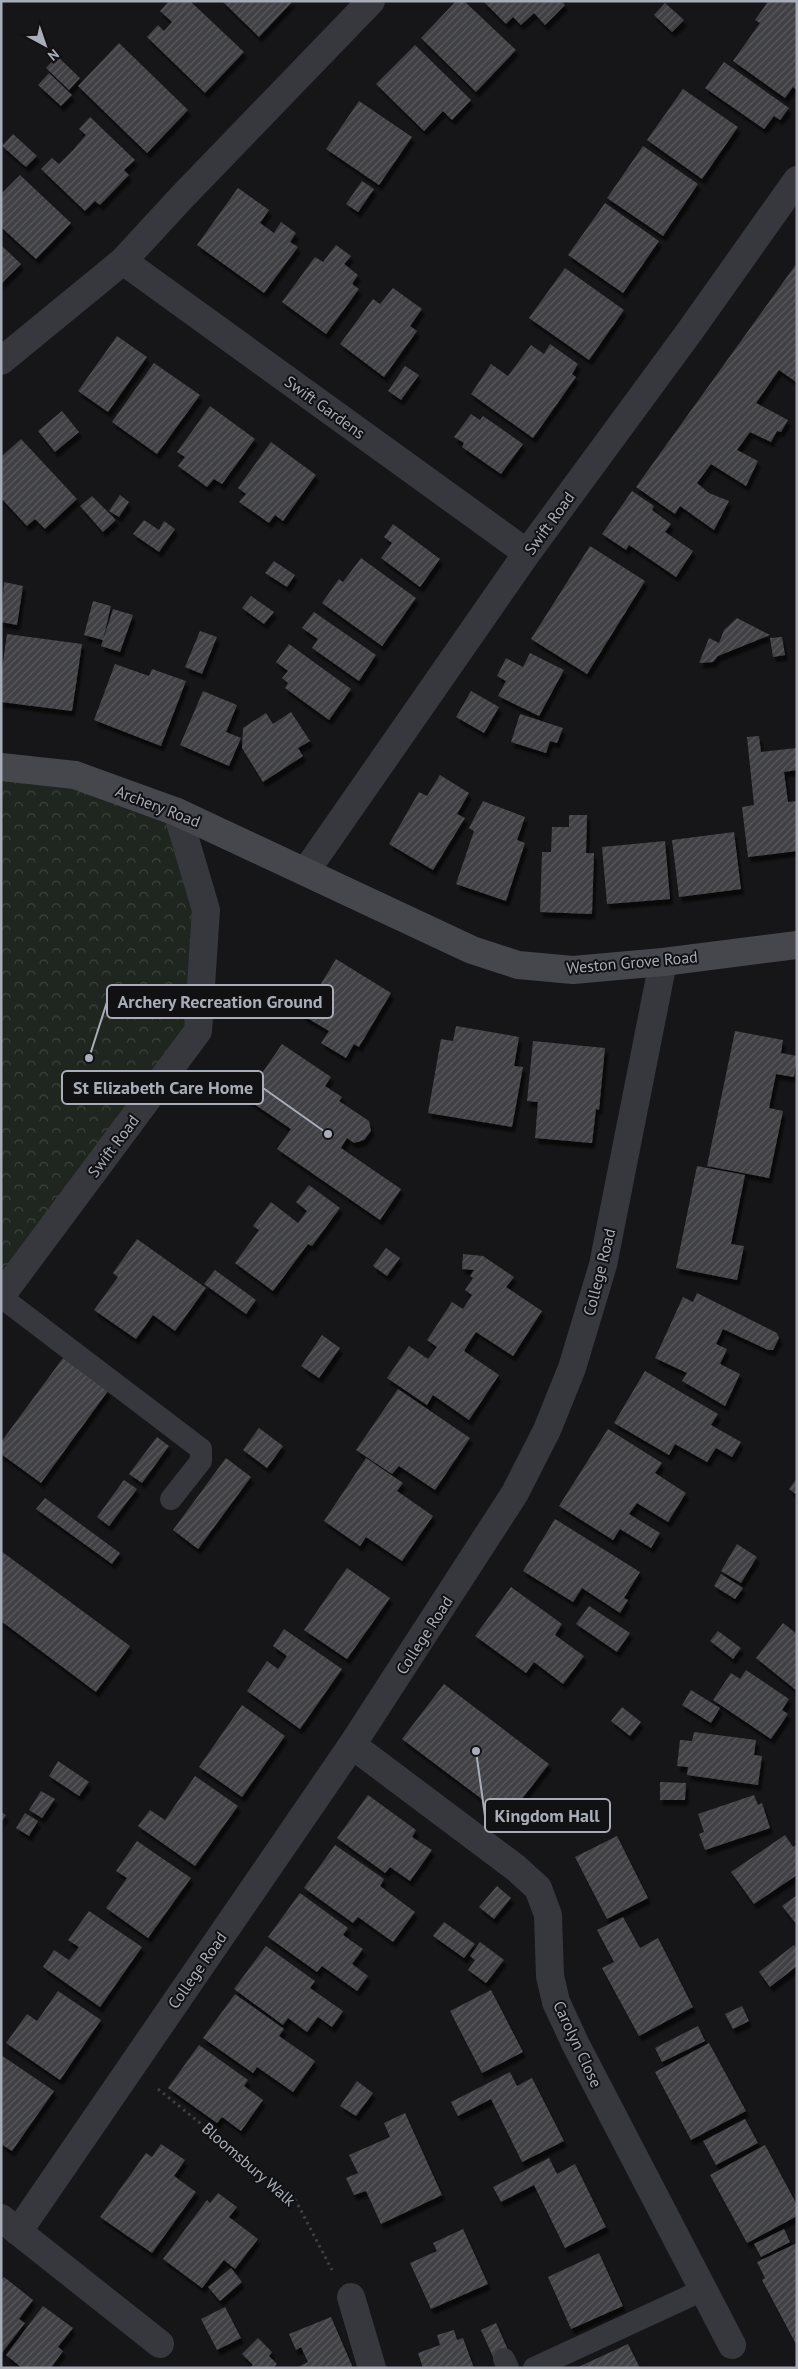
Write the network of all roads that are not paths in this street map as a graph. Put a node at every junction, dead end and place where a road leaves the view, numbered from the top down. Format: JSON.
{"nodes":[{"id":1,"x":371,"y":1,"type":"edge"},
{"id":2,"x":797,"y":180,"type":"edge"},
{"id":3,"x":123,"y":261,"type":"junction"},
{"id":4,"x":1,"y":361,"type":"edge"},
{"id":5,"x":527,"y":553,"type":"junction"},
{"id":6,"x":1,"y":767,"type":"edge"},
{"id":7,"x":177,"y":812,"type":"junction"},
{"id":8,"x":306,"y":871,"type":"junction"},
{"id":9,"x":797,"y":945,"type":"edge"},
{"id":10,"x":662,"y":962,"type":"junction"},
{"id":11,"x":1,"y":1297,"type":"edge"},
{"id":12,"x":171,"y":1499,"type":"dead end"},
{"id":13,"x":352,"y":1745,"type":"junction"},
{"id":14,"x":10,"y":2225,"type":"edge"},
{"id":15,"x":703,"y":2290,"type":"junction"},
{"id":16,"x":351,"y":2296,"type":"road end"},
{"id":17,"x":160,"y":2344,"type":"dead end"},
{"id":18,"x":732,"y":2345,"type":"dead end"},
{"id":19,"x":372,"y":2368,"type":"edge"},
{"id":20,"x":534,"y":2368,"type":"edge"}],
"edges":[{"from":1,"to":3,"type":"street"},
{"from":2,"to":5,"type":"street","name":"Swift Road"},
{"from":3,"to":4,"type":"street"},
{"from":3,"to":5,"type":"street","name":"Swift Gardens"},
{"from":5,"to":8,"type":"street","name":"Swift Road"},
{"from":6,"to":7,"type":"street","name":"Archery Road"},
{"from":7,"to":8,"type":"street","name":"Archery Road"},
{"from":7,"to":11,"type":"street","name":"Swift Road"},
{"from":8,"to":10,"type":"street","name":"Weston Grove Road"},
{"from":9,"to":10,"type":"street","name":"Weston Grove Road"},
{"from":10,"to":13,"type":"street","name":"College Road"},
{"from":11,"to":12,"type":"lane"},
{"from":13,"to":14,"type":"street","name":"College Road"},
{"from":13,"to":15,"type":"street","name":"Carolyn Close"},
{"from":14,"to":17,"type":"street","name":"College Road"},
{"from":15,"to":18,"type":"street","name":"Carolyn Close"},
{"from":15,"to":20,"type":"lane"},
{"from":16,"to":19,"type":"street"}]}
